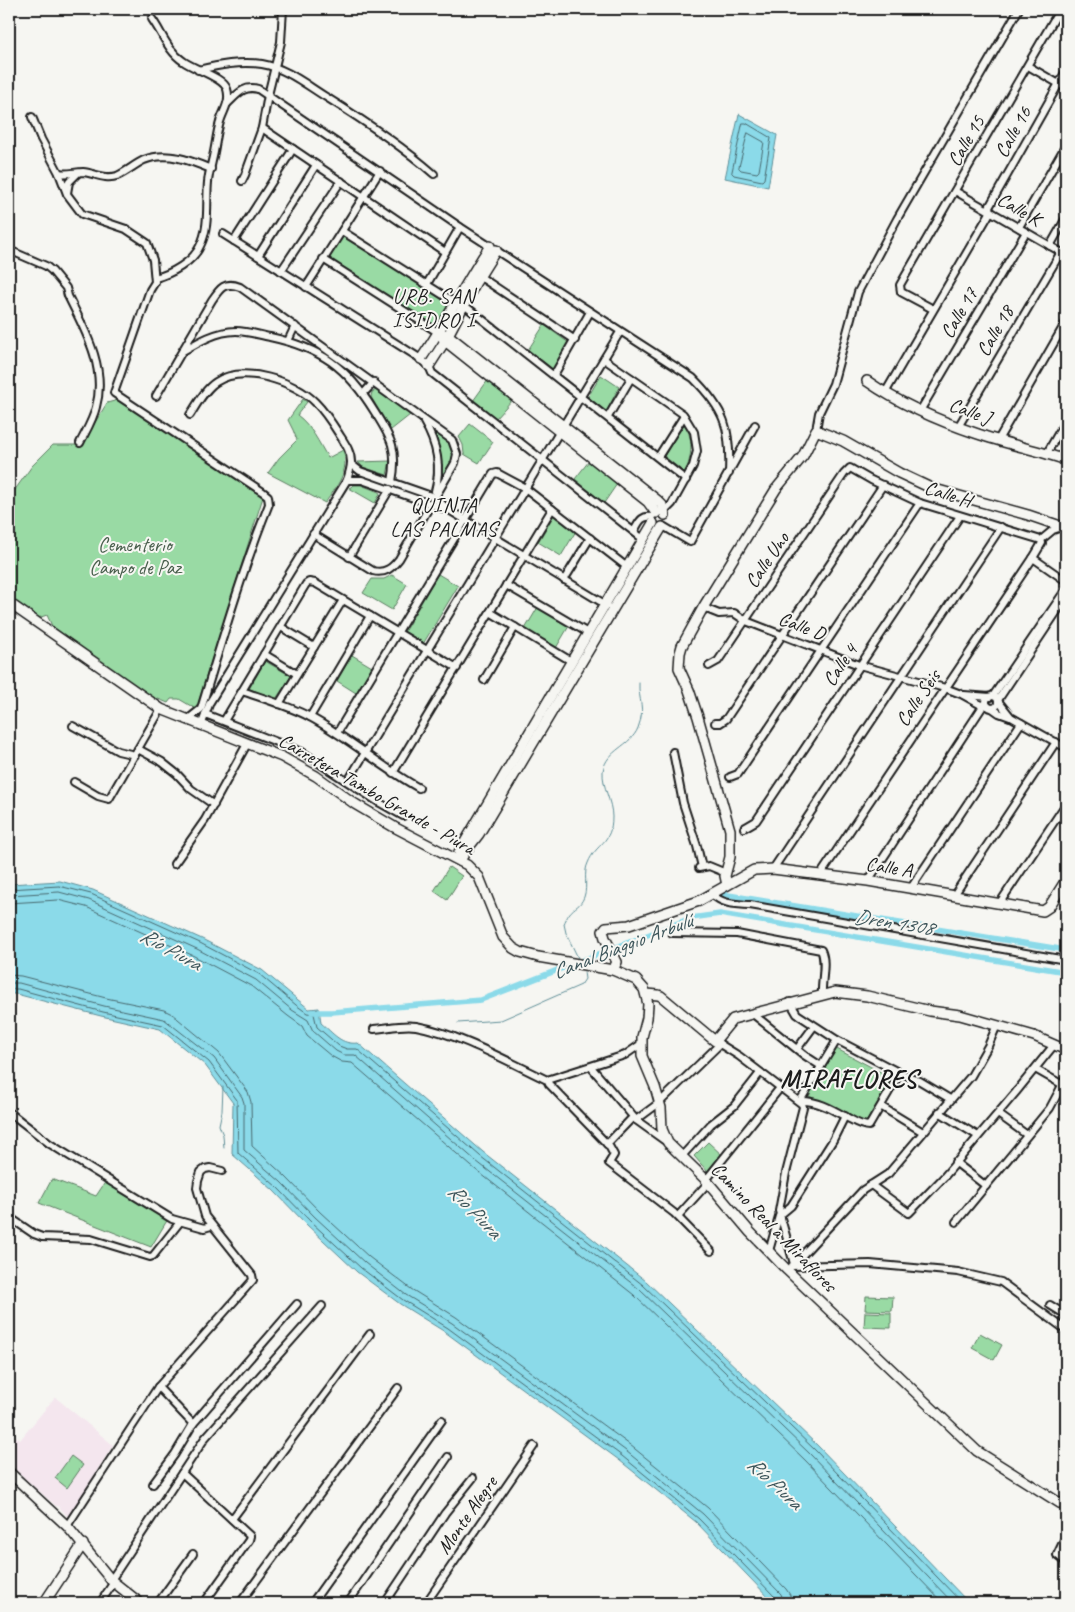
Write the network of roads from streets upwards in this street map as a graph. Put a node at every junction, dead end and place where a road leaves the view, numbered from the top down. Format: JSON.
{"nodes":[{"id":1,"x":283,"y":9,"type":"edge"},
{"id":2,"x":1019,"y":9,"type":"edge"},
{"id":3,"x":1060,"y":9,"type":"edge"},
{"id":4,"x":152,"y":19,"type":"dead end"},
{"id":5,"x":1028,"y":66,"type":"junction"},
{"id":6,"x":275,"y":68,"type":"junction"},
{"id":7,"x":198,"y":70,"type":"junction"},
{"id":8,"x":1066,"y":71,"type":"edge"},
{"id":9,"x":1059,"y":84,"type":"junction"},
{"id":10,"x":1066,"y":88,"type":"edge"},
{"id":11,"x":268,"y":95,"type":"junction"},
{"id":12,"x":227,"y":104,"type":"junction"},
{"id":13,"x":32,"y":117,"type":"dead end"},
{"id":14,"x":262,"y":128,"type":"junction"},
{"id":15,"x":1066,"y":145,"type":"edge"},
{"id":16,"x":294,"y":149,"type":"junction"},
{"id":17,"x":316,"y":165,"type":"junction"},
{"id":18,"x":211,"y":169,"type":"junction"},
{"id":19,"x":380,"y":171,"type":"junction"},
{"id":20,"x":60,"y":173,"type":"junction"},
{"id":21,"x":78,"y":173,"type":"junction"},
{"id":22,"x":434,"y":174,"type":"dead end"},
{"id":23,"x":242,"y":181,"type":"dead end"},
{"id":24,"x":341,"y":181,"type":"junction"},
{"id":25,"x":955,"y":191,"type":"junction"},
{"id":26,"x":67,"y":194,"type":"junction"},
{"id":27,"x":363,"y":197,"type":"junction"},
{"id":28,"x":989,"y":210,"type":"junction"},
{"id":29,"x":1066,"y":218,"type":"edge"},
{"id":30,"x":460,"y":226,"type":"junction"},
{"id":31,"x":1019,"y":227,"type":"junction"},
{"id":32,"x":342,"y":231,"type":"junction"},
{"id":33,"x":1026,"y":232,"type":"junction"},
{"id":34,"x":224,"y":234,"type":"dead end"},
{"id":35,"x":234,"y":241,"type":"junction"},
{"id":36,"x":1050,"y":246,"type":"junction"},
{"id":37,"x":493,"y":248,"type":"junction"},
{"id":38,"x":9,"y":250,"type":"edge"},
{"id":39,"x":445,"y":252,"type":"junction"},
{"id":40,"x":1063,"y":254,"type":"edge"},
{"id":41,"x":258,"y":256,"type":"junction"},
{"id":42,"x":323,"y":259,"type":"junction"},
{"id":43,"x":281,"y":271,"type":"junction"},
{"id":44,"x":480,"y":276,"type":"junction"},
{"id":45,"x":155,"y":278,"type":"junction"},
{"id":46,"x":427,"y":284,"type":"junction"},
{"id":47,"x":306,"y":287,"type":"junction"},
{"id":48,"x":461,"y":305,"type":"junction"},
{"id":49,"x":933,"y":309,"type":"junction"},
{"id":50,"x":590,"y":312,"type":"junction"},
{"id":51,"x":1066,"y":322,"type":"edge"},
{"id":52,"x":295,"y":326,"type":"junction"},
{"id":53,"x":620,"y":332,"type":"junction"},
{"id":54,"x":444,"y":336,"type":"junction"},
{"id":55,"x":575,"y":340,"type":"junction"},
{"id":56,"x":288,"y":341,"type":"junction"},
{"id":57,"x":182,"y":351,"type":"junction"},
{"id":58,"x":604,"y":358,"type":"junction"},
{"id":59,"x":421,"y":359,"type":"junction"},
{"id":60,"x":429,"y":366,"type":"junction"},
{"id":61,"x":554,"y":376,"type":"junction"},
{"id":62,"x":631,"y":378,"type":"junction"},
{"id":63,"x":867,"y":381,"type":"dead end"},
{"id":64,"x":374,"y":382,"type":"junction"},
{"id":65,"x":885,"y":393,"type":"junction"},
{"id":66,"x":363,"y":394,"type":"junction"},
{"id":67,"x":156,"y":396,"type":"dead end"},
{"id":68,"x":580,"y":396,"type":"junction"},
{"id":69,"x":920,"y":411,"type":"junction"},
{"id":70,"x":190,"y":415,"type":"dead end"},
{"id":71,"x":684,"y":416,"type":"junction"},
{"id":72,"x":608,"y":417,"type":"junction"},
{"id":73,"x":423,"y":419,"type":"junction"},
{"id":74,"x":1066,"y":420,"type":"edge"},
{"id":75,"x":755,"y":425,"type":"dead end"},
{"id":76,"x":958,"y":427,"type":"junction"},
{"id":77,"x":561,"y":428,"type":"junction"},
{"id":78,"x":816,"y":430,"type":"junction"},
{"id":79,"x":998,"y":440,"type":"junction"},
{"id":80,"x":80,"y":442,"type":"dead end"},
{"id":81,"x":1047,"y":454,"type":"junction"},
{"id":82,"x":658,"y":457,"type":"junction"},
{"id":83,"x":543,"y":460,"type":"junction"},
{"id":84,"x":1066,"y":460,"type":"edge"},
{"id":85,"x":351,"y":464,"type":"junction"},
{"id":86,"x":850,"y":468,"type":"joint"},
{"id":87,"x":729,"y":473,"type":"junction"},
{"id":88,"x":347,"y":480,"type":"junction"},
{"id":89,"x":686,"y":480,"type":"junction"},
{"id":90,"x":391,"y":486,"type":"junction"},
{"id":91,"x":883,"y":486,"type":"junction"},
{"id":92,"x":525,"y":488,"type":"junction"},
{"id":93,"x":434,"y":497,"type":"junction"},
{"id":94,"x":920,"y":503,"type":"junction"},
{"id":95,"x":430,"y":504,"type":"junction"},
{"id":96,"x":552,"y":509,"type":"junction"},
{"id":97,"x":449,"y":510,"type":"junction"},
{"id":98,"x":960,"y":516,"type":"junction"},
{"id":99,"x":659,"y":519,"type":"junction"},
{"id":100,"x":465,"y":520,"type":"junction"},
{"id":101,"x":1001,"y":527,"type":"junction"},
{"id":102,"x":1064,"y":528,"type":"edge"},
{"id":103,"x":634,"y":532,"type":"junction"},
{"id":104,"x":313,"y":534,"type":"junction"},
{"id":105,"x":495,"y":538,"type":"junction"},
{"id":106,"x":590,"y":538,"type":"junction"},
{"id":107,"x":643,"y":539,"type":"junction"},
{"id":108,"x":1041,"y":540,"type":"junction"},
{"id":109,"x":524,"y":556,"type":"junction"},
{"id":110,"x":349,"y":557,"type":"junction"},
{"id":111,"x":1033,"y":558,"type":"junction"},
{"id":112,"x":627,"y":566,"type":"junction"},
{"id":113,"x":564,"y":580,"type":"junction"},
{"id":114,"x":1066,"y":581,"type":"edge"},
{"id":115,"x":506,"y":585,"type":"junction"},
{"id":116,"x":1066,"y":589,"type":"edge"},
{"id":117,"x":1066,"y":598,"type":"edge"},
{"id":118,"x":342,"y":600,"type":"junction"},
{"id":119,"x":9,"y":603,"type":"edge"},
{"id":120,"x":609,"y":606,"type":"junction"},
{"id":121,"x":704,"y":606,"type":"junction"},
{"id":122,"x":490,"y":612,"type":"junction"},
{"id":123,"x":370,"y":616,"type":"junction"},
{"id":124,"x":746,"y":622,"type":"junction"},
{"id":125,"x":281,"y":627,"type":"junction"},
{"id":126,"x":516,"y":627,"type":"junction"},
{"id":127,"x":397,"y":632,"type":"junction"},
{"id":128,"x":588,"y":633,"type":"junction"},
{"id":129,"x":781,"y":636,"type":"junction"},
{"id":130,"x":314,"y":647,"type":"junction"},
{"id":131,"x":428,"y":650,"type":"junction"},
{"id":132,"x":820,"y":650,"type":"junction"},
{"id":133,"x":264,"y":654,"type":"junction"},
{"id":134,"x":571,"y":660,"type":"junction"},
{"id":135,"x":859,"y":665,"type":"junction"},
{"id":136,"x":709,"y":666,"type":"dead end"},
{"id":137,"x":457,"y":668,"type":"junction"},
{"id":138,"x":297,"y":674,"type":"junction"},
{"id":139,"x":901,"y":676,"type":"junction"},
{"id":140,"x":484,"y":680,"type":"dead end"},
{"id":141,"x":945,"y":688,"type":"junction"},
{"id":142,"x":242,"y":691,"type":"junction"},
{"id":143,"x":961,"y":694,"type":"junction"},
{"id":144,"x":995,"y":699,"type":"junction"},
{"id":145,"x":279,"y":704,"type":"junction"},
{"id":146,"x":988,"y":706,"type":"junction"},
{"id":147,"x":161,"y":709,"type":"junction"},
{"id":148,"x":205,"y":714,"type":"junction"},
{"id":149,"x":310,"y":717,"type":"junction"},
{"id":150,"x":1011,"y":717,"type":"junction"},
{"id":151,"x":188,"y":720,"type":"junction"},
{"id":152,"x":224,"y":721,"type":"junction"},
{"id":153,"x":1021,"y":722,"type":"junction"},
{"id":154,"x":716,"y":723,"type":"dead end"},
{"id":155,"x":73,"y":726,"type":"dead end"},
{"id":156,"x":201,"y":726,"type":"junction"},
{"id":157,"x":337,"y":733,"type":"junction"},
{"id":158,"x":1056,"y":742,"type":"junction"},
{"id":159,"x":247,"y":744,"type":"junction"},
{"id":160,"x":1066,"y":748,"type":"edge"},
{"id":161,"x":137,"y":752,"type":"junction"},
{"id":162,"x":673,"y":752,"type":"dead end"},
{"id":163,"x":365,"y":753,"type":"junction"},
{"id":164,"x":393,"y":774,"type":"junction"},
{"id":165,"x":730,"y":777,"type":"dead end"},
{"id":166,"x":348,"y":781,"type":"junction"},
{"id":167,"x":74,"y":782,"type":"dead end"},
{"id":168,"x":420,"y":788,"type":"dead end"},
{"id":169,"x":214,"y":804,"type":"junction"},
{"id":170,"x":1066,"y":804,"type":"edge"},
{"id":171,"x":403,"y":816,"type":"dead end"},
{"id":172,"x":744,"y":828,"type":"dead end"},
{"id":173,"x":458,"y":860,"type":"junction"},
{"id":174,"x":174,"y":864,"type":"dead end"},
{"id":175,"x":773,"y":870,"type":"junction"},
{"id":176,"x":726,"y":873,"type":"junction"},
{"id":177,"x":820,"y":874,"type":"junction"},
{"id":178,"x":1066,"y":880,"type":"edge"},
{"id":179,"x":868,"y":881,"type":"junction"},
{"id":180,"x":729,"y":884,"type":"junction"},
{"id":181,"x":911,"y":888,"type":"junction"},
{"id":182,"x":712,"y":894,"type":"junction"},
{"id":183,"x":954,"y":895,"type":"junction"},
{"id":184,"x":998,"y":904,"type":"junction"},
{"id":185,"x":672,"y":933,"type":"dead end"},
{"id":186,"x":1066,"y":960,"type":"edge"},
{"id":187,"x":613,"y":970,"type":"junction"},
{"id":188,"x":647,"y":994,"type":"junction"},
{"id":189,"x":822,"y":995,"type":"junction"},
{"id":190,"x":790,"y":1002,"type":"junction"},
{"id":191,"x":753,"y":1014,"type":"junction"},
{"id":192,"x":814,"y":1026,"type":"junction"},
{"id":193,"x":997,"y":1026,"type":"junction"},
{"id":194,"x":374,"y":1029,"type":"dead end"},
{"id":195,"x":837,"y":1040,"type":"junction"},
{"id":196,"x":718,"y":1043,"type":"junction"},
{"id":197,"x":641,"y":1044,"type":"junction"},
{"id":198,"x":1054,"y":1045,"type":"junction"},
{"id":199,"x":797,"y":1049,"type":"junction"},
{"id":200,"x":1066,"y":1050,"type":"edge"},
{"id":201,"x":821,"y":1066,"type":"junction"},
{"id":202,"x":590,"y":1067,"type":"junction"},
{"id":203,"x":1035,"y":1069,"type":"junction"},
{"id":204,"x":760,"y":1073,"type":"junction"},
{"id":205,"x":900,"y":1073,"type":"junction"},
{"id":206,"x":1066,"y":1078,"type":"edge"},
{"id":207,"x":547,"y":1080,"type":"junction"},
{"id":208,"x":1062,"y":1085,"type":"junction"},
{"id":209,"x":780,"y":1088,"type":"junction"},
{"id":210,"x":950,"y":1099,"type":"junction"},
{"id":211,"x":800,"y":1101,"type":"junction"},
{"id":212,"x":659,"y":1103,"type":"junction"},
{"id":213,"x":882,"y":1106,"type":"junction"},
{"id":214,"x":9,"y":1112,"type":"edge"},
{"id":215,"x":940,"y":1112,"type":"junction"},
{"id":216,"x":998,"y":1114,"type":"junction"},
{"id":217,"x":845,"y":1116,"type":"junction"},
{"id":218,"x":635,"y":1118,"type":"junction"},
{"id":219,"x":923,"y":1132,"type":"junction"},
{"id":220,"x":978,"y":1136,"type":"junction"},
{"id":221,"x":1027,"y":1136,"type":"junction"},
{"id":222,"x":668,"y":1143,"type":"junction"},
{"id":223,"x":607,"y":1144,"type":"junction"},
{"id":224,"x":682,"y":1156,"type":"junction"},
{"id":225,"x":954,"y":1162,"type":"junction"},
{"id":226,"x":222,"y":1171,"type":"dead end"},
{"id":227,"x":707,"y":1182,"type":"junction"},
{"id":228,"x":871,"y":1184,"type":"junction"},
{"id":229,"x":986,"y":1186,"type":"junction"},
{"id":230,"x":678,"y":1216,"type":"junction"},
{"id":231,"x":779,"y":1216,"type":"junction"},
{"id":232,"x":9,"y":1217,"type":"edge"},
{"id":233,"x":180,"y":1222,"type":"junction"},
{"id":234,"x":956,"y":1222,"type":"dead end"},
{"id":235,"x":211,"y":1226,"type":"junction"},
{"id":236,"x":712,"y":1251,"type":"dead end"},
{"id":237,"x":769,"y":1251,"type":"junction"},
{"id":238,"x":790,"y":1267,"type":"junction"},
{"id":239,"x":297,"y":1304,"type":"dead end"},
{"id":240,"x":1050,"y":1305,"type":"dead end"},
{"id":241,"x":322,"y":1306,"type":"dead end"},
{"id":242,"x":1066,"y":1315,"type":"edge"},
{"id":243,"x":1066,"y":1330,"type":"edge"},
{"id":244,"x":370,"y":1334,"type":"dead end"},
{"id":245,"x":158,"y":1387,"type":"junction"},
{"id":246,"x":398,"y":1388,"type":"dead end"},
{"id":247,"x":442,"y":1420,"type":"dead end"},
{"id":248,"x":193,"y":1424,"type":"junction"},
{"id":249,"x":534,"y":1446,"type":"dead end"},
{"id":250,"x":448,"y":1457,"type":"dead end"},
{"id":251,"x":9,"y":1472,"type":"edge"},
{"id":252,"x":182,"y":1473,"type":"junction"},
{"id":253,"x":473,"y":1478,"type":"dead end"},
{"id":254,"x":153,"y":1484,"type":"dead end"},
{"id":255,"x":1066,"y":1507,"type":"edge"},
{"id":256,"x":232,"y":1519,"type":"junction"},
{"id":257,"x":67,"y":1526,"type":"junction"},
{"id":258,"x":1066,"y":1536,"type":"edge"},
{"id":259,"x":83,"y":1544,"type":"junction"},
{"id":260,"x":193,"y":1554,"type":"dead end"},
{"id":261,"x":1066,"y":1562,"type":"edge"},
{"id":262,"x":112,"y":1581,"type":"junction"},
{"id":263,"x":44,"y":1603,"type":"edge"},
{"id":264,"x":100,"y":1603,"type":"edge"},
{"id":265,"x":140,"y":1603,"type":"edge"},
{"id":266,"x":158,"y":1603,"type":"edge"},
{"id":267,"x":204,"y":1603,"type":"edge"},
{"id":268,"x":240,"y":1603,"type":"edge"},
{"id":269,"x":312,"y":1603,"type":"edge"},
{"id":270,"x":348,"y":1603,"type":"edge"},
{"id":271,"x":385,"y":1603,"type":"edge"},
{"id":272,"x":426,"y":1603,"type":"edge"}],
"edges":[{"from":1,"to":6,"type":"street"},
{"from":2,"to":78,"type":"street"},
{"from":3,"to":5,"type":"street","name":"Calle 15"},
{"from":4,"to":7,"type":"street"},
{"from":5,"to":9,"type":"street"},
{"from":5,"to":25,"type":"street","name":"Calle 15"},
{"from":6,"to":7,"type":"street"},
{"from":6,"to":11,"type":"street"},
{"from":6,"to":22,"type":"street"},
{"from":7,"to":12,"type":"street"},
{"from":8,"to":9,"type":"street","name":"Calle 16"},
{"from":9,"to":10,"type":"street"},
{"from":9,"to":28,"type":"street","name":"Calle 16"},
{"from":11,"to":12,"type":"street"},
{"from":11,"to":14,"type":"street"},
{"from":11,"to":19,"type":"street"},
{"from":12,"to":18,"type":"street"},
{"from":13,"to":20,"type":"street"},
{"from":14,"to":16,"type":"street"},
{"from":14,"to":23,"type":"street"},
{"from":15,"to":31,"type":"street"},
{"from":16,"to":17,"type":"street"},
{"from":16,"to":35,"type":"street"},
{"from":17,"to":24,"type":"street"},
{"from":17,"to":41,"type":"street"},
{"from":18,"to":21,"type":"street"},
{"from":18,"to":45,"type":"street"},
{"from":19,"to":27,"type":"street"},
{"from":19,"to":30,"type":"street"},
{"from":20,"to":21,"type":"street"},
{"from":20,"to":26,"type":"street"},
{"from":21,"to":26,"type":"street"},
{"from":24,"to":27,"type":"street"},
{"from":24,"to":43,"type":"street"},
{"from":25,"to":28,"type":"street","name":"Calle K"},
{"from":25,"to":49,"type":"street","name":"Calle 15"},
{"from":26,"to":45,"type":"street"},
{"from":27,"to":32,"type":"street"},
{"from":27,"to":39,"type":"street"},
{"from":28,"to":31,"type":"street","name":"Calle K"},
{"from":28,"to":49,"type":"street","name":"Calle 16"},
{"from":29,"to":36,"type":"street"},
{"from":30,"to":37,"type":"street"},
{"from":30,"to":39,"type":"street"},
{"from":31,"to":33,"type":"street","name":"Calle K"},
{"from":32,"to":42,"type":"street"},
{"from":32,"to":46,"type":"street"},
{"from":33,"to":36,"type":"street","name":"Calle K"},
{"from":33,"to":69,"type":"street","name":"Calle 17"},
{"from":34,"to":35,"type":"street"},
{"from":35,"to":41,"type":"street"},
{"from":36,"to":40,"type":"street","name":"Calle K"},
{"from":37,"to":44,"type":"street"},
{"from":37,"to":48,"type":"street"},
{"from":37,"to":50,"type":"street"},
{"from":38,"to":80,"type":"street"},
{"from":39,"to":46,"type":"street"},
{"from":40,"to":76,"type":"street","name":"Calle 18"},
{"from":41,"to":43,"type":"street"},
{"from":42,"to":47,"type":"street"},
{"from":42,"to":54,"type":"street"},
{"from":43,"to":47,"type":"street"},
{"from":44,"to":48,"type":"street"},
{"from":44,"to":55,"type":"street"},
{"from":45,"to":151,"type":"street"},
{"from":46,"to":48,"type":"street"},
{"from":47,"to":59,"type":"street"},
{"from":48,"to":54,"type":"street"},
{"from":48,"to":61,"type":"street"},
{"from":49,"to":65,"type":"street","name":"Calle 16"},
{"from":50,"to":53,"type":"street"},
{"from":50,"to":55,"type":"street"},
{"from":51,"to":79,"type":"street"},
{"from":52,"to":56,"type":"street"},
{"from":52,"to":57,"type":"street"},
{"from":52,"to":64,"type":"street"},
{"from":53,"to":58,"type":"street"},
{"from":53,"to":87,"type":"street"},
{"from":54,"to":59,"type":"street"},
{"from":54,"to":60,"type":"street"},
{"from":54,"to":77,"type":"street"},
{"from":55,"to":61,"type":"street"},
{"from":56,"to":57,"type":"street"},
{"from":56,"to":66,"type":"street"},
{"from":57,"to":67,"type":"street"},
{"from":58,"to":62,"type":"street"},
{"from":58,"to":68,"type":"street"},
{"from":59,"to":60,"type":"street"},
{"from":60,"to":83,"type":"street"},
{"from":61,"to":68,"type":"street"},
{"from":62,"to":71,"type":"street"},
{"from":62,"to":72,"type":"street"},
{"from":63,"to":65,"type":"street","name":"Calle J"},
{"from":64,"to":66,"type":"street"},
{"from":64,"to":73,"type":"street"},
{"from":65,"to":69,"type":"street","name":"Calle J"},
{"from":66,"to":90,"type":"street"},
{"from":68,"to":72,"type":"street"},
{"from":68,"to":77,"type":"street"},
{"from":69,"to":76,"type":"street","name":"Calle J"},
{"from":70,"to":85,"type":"street"},
{"from":71,"to":82,"type":"street"},
{"from":71,"to":89,"type":"street"},
{"from":72,"to":82,"type":"street"},
{"from":73,"to":93,"type":"street"},
{"from":73,"to":93,"type":"street"},
{"from":74,"to":81,"type":"street"},
{"from":75,"to":87,"type":"street"},
{"from":76,"to":79,"type":"street","name":"Calle J"},
{"from":77,"to":83,"type":"street"},
{"from":77,"to":99,"type":"street"},
{"from":78,"to":102,"type":"street"},
{"from":78,"to":121,"type":"street"},
{"from":79,"to":81,"type":"street","name":"Calle J"},
{"from":81,"to":84,"type":"street","name":"Calle J"},
{"from":82,"to":89,"type":"street"},
{"from":83,"to":92,"type":"street"},
{"from":83,"to":103,"type":"street"},
{"from":85,"to":88,"type":"street"},
{"from":85,"to":90,"type":"street"},
{"from":86,"to":91,"type":"street","name":"Calle H"},
{"from":86,"to":124,"type":"street","name":"Calle Uno"},
{"from":87,"to":99,"type":"street"},
{"from":88,"to":90,"type":"street"},
{"from":88,"to":104,"type":"street"},
{"from":89,"to":99,"type":"street"},
{"from":90,"to":93,"type":"street"},
{"from":90,"to":95,"type":"street"},
{"from":90,"to":110,"type":"street"},
{"from":91,"to":94,"type":"street","name":"Calle H"},
{"from":91,"to":129,"type":"street"},
{"from":92,"to":96,"type":"street"},
{"from":92,"to":100,"type":"street"},
{"from":92,"to":105,"type":"street"},
{"from":93,"to":95,"type":"street"},
{"from":93,"to":97,"type":"street"},
{"from":94,"to":98,"type":"street","name":"Calle H"},
{"from":94,"to":132,"type":"street"},
{"from":95,"to":97,"type":"street"},
{"from":95,"to":110,"type":"street"},
{"from":96,"to":106,"type":"street"},
{"from":96,"to":109,"type":"street"},
{"from":97,"to":100,"type":"street"},
{"from":98,"to":101,"type":"street","name":"Calle H"},
{"from":98,"to":135,"type":"street","name":"Calle 4"},
{"from":99,"to":103,"type":"street"},
{"from":99,"to":107,"type":"street"},
{"from":99,"to":120,"type":"street"},
{"from":100,"to":105,"type":"street"},
{"from":100,"to":127,"type":"street"},
{"from":101,"to":108,"type":"street","name":"Calle H"},
{"from":101,"to":139,"type":"street"},
{"from":102,"to":108,"type":"street"},
{"from":103,"to":107,"type":"street"},
{"from":104,"to":110,"type":"street"},
{"from":104,"to":148,"type":"street"},
{"from":105,"to":109,"type":"street"},
{"from":105,"to":131,"type":"street"},
{"from":106,"to":112,"type":"street"},
{"from":106,"to":113,"type":"street"},
{"from":107,"to":112,"type":"street"},
{"from":108,"to":111,"type":"street","name":"Calle Seis"},
{"from":109,"to":113,"type":"street"},
{"from":109,"to":115,"type":"street"},
{"from":111,"to":114,"type":"street"},
{"from":111,"to":141,"type":"street","name":"Calle Seis"},
{"from":112,"to":120,"type":"street"},
{"from":113,"to":120,"type":"street"},
{"from":115,"to":122,"type":"street"},
{"from":115,"to":128,"type":"street"},
{"from":116,"to":144,"type":"street"},
{"from":117,"to":144,"type":"street"},
{"from":118,"to":123,"type":"street"},
{"from":118,"to":125,"type":"street"},
{"from":118,"to":130,"type":"street"},
{"from":119,"to":147,"type":"street","name":"Carretera Tambo Grande - Piura"},
{"from":120,"to":128,"type":"street"},
{"from":120,"to":173,"type":"street"},
{"from":121,"to":124,"type":"street","name":"Calle D"},
{"from":121,"to":176,"type":"street"},
{"from":122,"to":126,"type":"street"},
{"from":122,"to":137,"type":"street"},
{"from":123,"to":127,"type":"street"},
{"from":123,"to":149,"type":"street"},
{"from":124,"to":129,"type":"street","name":"Calle D"},
{"from":124,"to":136,"type":"street","name":"Calle Uno"},
{"from":125,"to":130,"type":"street"},
{"from":125,"to":133,"type":"street"},
{"from":126,"to":134,"type":"street"},
{"from":126,"to":140,"type":"street"},
{"from":127,"to":131,"type":"street"},
{"from":127,"to":157,"type":"street"},
{"from":128,"to":134,"type":"street"},
{"from":129,"to":132,"type":"street","name":"Calle D"},
{"from":129,"to":154,"type":"street"},
{"from":130,"to":138,"type":"street"},
{"from":131,"to":137,"type":"street"},
{"from":131,"to":163,"type":"street"},
{"from":132,"to":135,"type":"street","name":"Calle D"},
{"from":132,"to":165,"type":"street"},
{"from":133,"to":138,"type":"street"},
{"from":133,"to":142,"type":"street"},
{"from":134,"to":173,"type":"street"},
{"from":135,"to":139,"type":"street","name":"Calle D"},
{"from":135,"to":172,"type":"street","name":"Calle 4"},
{"from":137,"to":164,"type":"street"},
{"from":138,"to":145,"type":"street"},
{"from":139,"to":141,"type":"street","name":"Calle D"},
{"from":139,"to":175,"type":"street"},
{"from":141,"to":143,"type":"street","name":"Calle D"},
{"from":141,"to":177,"type":"street","name":"Calle Seis"},
{"from":142,"to":145,"type":"street"},
{"from":142,"to":152,"type":"street"},
{"from":143,"to":144,"type":"street","name":"Calle D"},
{"from":143,"to":146,"type":"street","name":"Calle D"},
{"from":144,"to":146,"type":"street"},
{"from":144,"to":146,"type":"street"},
{"from":144,"to":150,"type":"street","name":"Calle D"},
{"from":145,"to":149,"type":"street"},
{"from":146,"to":150,"type":"street","name":"Calle D"},
{"from":146,"to":179,"type":"street"},
{"from":147,"to":151,"type":"street","name":"Carretera Tambo Grande - Piura"},
{"from":147,"to":161,"type":"street"},
{"from":148,"to":152,"type":"street"},
{"from":148,"to":156,"type":"street"},
{"from":149,"to":157,"type":"street"},
{"from":150,"to":153,"type":"street","name":"Calle D"},
{"from":151,"to":156,"type":"street","name":"Carretera Tambo Grande - Piura"},
{"from":152,"to":166,"type":"street"},
{"from":153,"to":158,"type":"street","name":"Calle D"},
{"from":153,"to":181,"type":"street"},
{"from":155,"to":161,"type":"street"},
{"from":156,"to":159,"type":"street","name":"Carretera Tambo Grande - Piura"},
{"from":157,"to":163,"type":"street"},
{"from":158,"to":160,"type":"street","name":"Calle D"},
{"from":158,"to":183,"type":"street"},
{"from":159,"to":169,"type":"street"},
{"from":159,"to":173,"type":"street","name":"Carretera Tambo Grande - Piura"},
{"from":161,"to":167,"type":"street"},
{"from":161,"to":169,"type":"street"},
{"from":162,"to":176,"type":"street"},
{"from":163,"to":164,"type":"street"},
{"from":163,"to":166,"type":"street"},
{"from":164,"to":168,"type":"street"},
{"from":166,"to":171,"type":"street"},
{"from":169,"to":174,"type":"street"},
{"from":170,"to":184,"type":"street"},
{"from":173,"to":187,"type":"street","name":"Carretera Tambo Grande - Piura"},
{"from":175,"to":177,"type":"street","name":"Calle A"},
{"from":175,"to":180,"type":"street","name":"Calle A"},
{"from":176,"to":180,"type":"street"},
{"from":177,"to":179,"type":"street","name":"Calle A"},
{"from":178,"to":184,"type":"street","name":"Calle A"},
{"from":179,"to":181,"type":"street","name":"Calle A"},
{"from":180,"to":182,"type":"street","name":"Calle A"},
{"from":181,"to":183,"type":"street","name":"Calle A"},
{"from":182,"to":186,"type":"street"},
{"from":182,"to":187,"type":"street","name":"Calle A"},
{"from":183,"to":184,"type":"street","name":"Calle A"},
{"from":185,"to":189,"type":"street"},
{"from":187,"to":188,"type":"street"},
{"from":188,"to":196,"type":"street"},
{"from":188,"to":197,"type":"street"},
{"from":189,"to":190,"type":"street"},
{"from":189,"to":193,"type":"street"},
{"from":190,"to":191,"type":"street"},
{"from":190,"to":192,"type":"street"},
{"from":191,"to":196,"type":"street"},
{"from":191,"to":199,"type":"street"},
{"from":192,"to":195,"type":"street"},
{"from":192,"to":199,"type":"street"},
{"from":193,"to":198,"type":"street"},
{"from":193,"to":210,"type":"street"},
{"from":194,"to":207,"type":"street"},
{"from":195,"to":201,"type":"street"},
{"from":195,"to":205,"type":"street"},
{"from":196,"to":204,"type":"street"},
{"from":196,"to":212,"type":"street"},
{"from":197,"to":202,"type":"street"},
{"from":197,"to":212,"type":"street"},
{"from":198,"to":200,"type":"street"},
{"from":198,"to":203,"type":"street"},
{"from":199,"to":201,"type":"street"},
{"from":201,"to":211,"type":"street"},
{"from":202,"to":207,"type":"street"},
{"from":202,"to":218,"type":"street"},
{"from":203,"to":208,"type":"street"},
{"from":203,"to":216,"type":"street"},
{"from":204,"to":209,"type":"street"},
{"from":204,"to":224,"type":"street"},
{"from":205,"to":210,"type":"street"},
{"from":205,"to":213,"type":"street"},
{"from":206,"to":208,"type":"street"},
{"from":207,"to":223,"type":"street"},
{"from":208,"to":221,"type":"street"},
{"from":209,"to":211,"type":"street"},
{"from":209,"to":227,"type":"street"},
{"from":210,"to":215,"type":"street"},
{"from":211,"to":217,"type":"street"},
{"from":211,"to":231,"type":"street"},
{"from":212,"to":218,"type":"street"},
{"from":212,"to":222,"type":"street"},
{"from":213,"to":217,"type":"street"},
{"from":213,"to":219,"type":"street"},
{"from":214,"to":233,"type":"street"},
{"from":215,"to":219,"type":"street"},
{"from":215,"to":220,"type":"street"},
{"from":216,"to":220,"type":"street"},
{"from":216,"to":221,"type":"street"},
{"from":217,"to":231,"type":"street"},
{"from":218,"to":222,"type":"street"},
{"from":218,"to":223,"type":"street"},
{"from":219,"to":228,"type":"street"},
{"from":220,"to":225,"type":"street"},
{"from":221,"to":229,"type":"street"},
{"from":222,"to":224,"type":"street","name":"Camino Real a Miraflores"},
{"from":223,"to":230,"type":"street"},
{"from":224,"to":227,"type":"street","name":"Camino Real a Miraflores"},
{"from":225,"to":228,"type":"street"},
{"from":225,"to":229,"type":"street"},
{"from":226,"to":235,"type":"street"},
{"from":227,"to":230,"type":"street"},
{"from":227,"to":237,"type":"street","name":"Camino Real a Miraflores"},
{"from":228,"to":238,"type":"street"},
{"from":229,"to":234,"type":"street"},
{"from":230,"to":236,"type":"street"},
{"from":231,"to":237,"type":"street"},
{"from":231,"to":238,"type":"street"},
{"from":232,"to":233,"type":"street"},
{"from":233,"to":235,"type":"street"},
{"from":235,"to":245,"type":"street"},
{"from":237,"to":238,"type":"street","name":"Camino Real a Miraflores"},
{"from":238,"to":243,"type":"street"},
{"from":238,"to":255,"type":"street","name":"Camino Real a Miraflores"},
{"from":239,"to":248,"type":"street"},
{"from":240,"to":242,"type":"street"},
{"from":241,"to":252,"type":"street"},
{"from":244,"to":256,"type":"street"},
{"from":245,"to":248,"type":"street"},
{"from":245,"to":257,"type":"street"},
{"from":246,"to":268,"type":"street"},
{"from":247,"to":269,"type":"street"},
{"from":248,"to":254,"type":"street"},
{"from":249,"to":272,"type":"street","name":"Monte Alegre"},
{"from":250,"to":270,"type":"street"},
{"from":251,"to":257,"type":"street"},
{"from":252,"to":256,"type":"street"},
{"from":252,"to":262,"type":"street"},
{"from":253,"to":271,"type":"street"},
{"from":256,"to":267,"type":"street"},
{"from":257,"to":259,"type":"street"},
{"from":258,"to":261,"type":"street"},
{"from":259,"to":262,"type":"street"},
{"from":259,"to":263,"type":"street"},
{"from":260,"to":266,"type":"street"},
{"from":262,"to":264,"type":"street"},
{"from":262,"to":265,"type":"street"}]}
